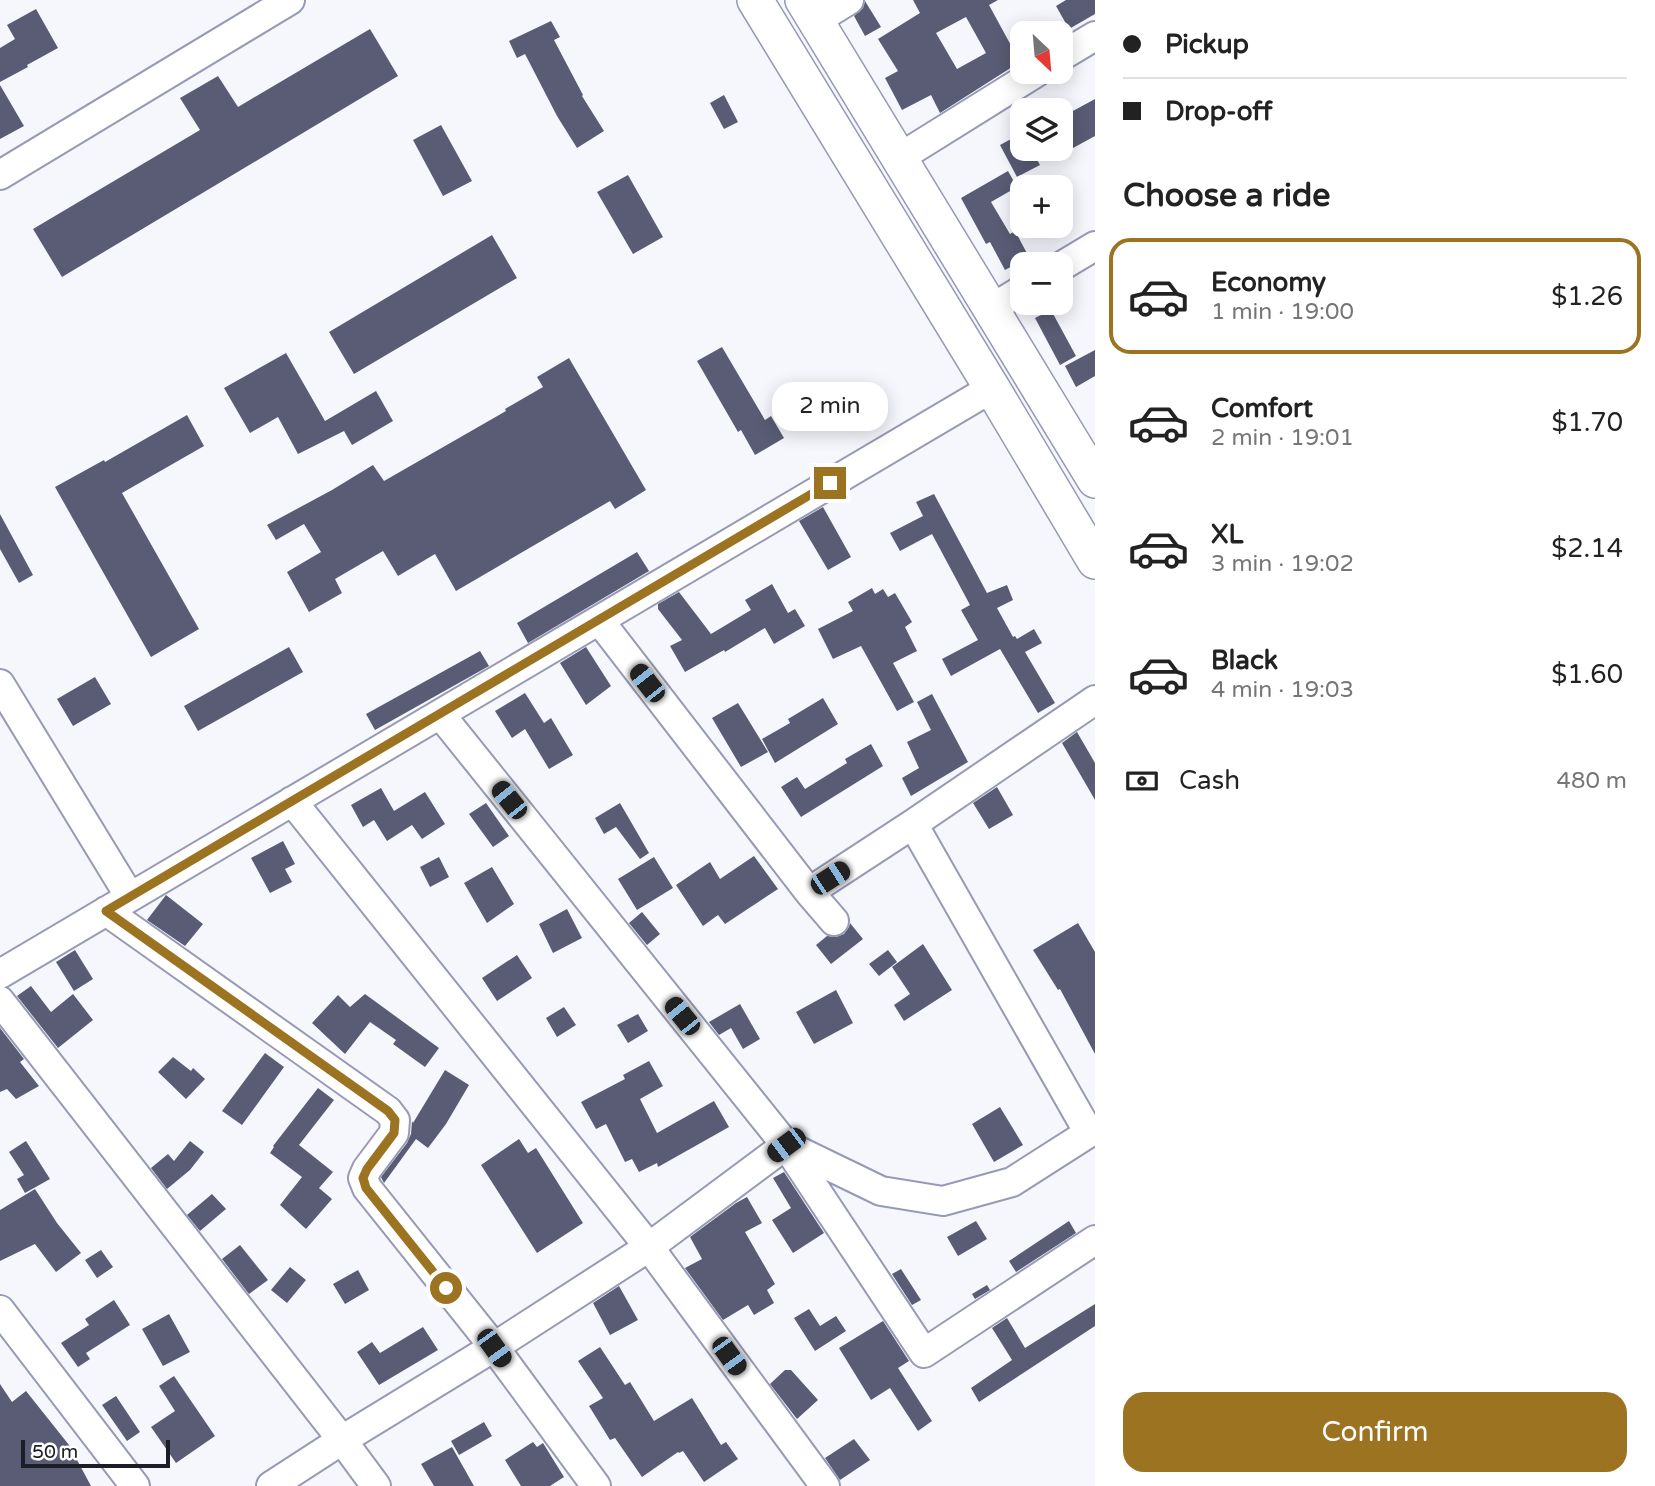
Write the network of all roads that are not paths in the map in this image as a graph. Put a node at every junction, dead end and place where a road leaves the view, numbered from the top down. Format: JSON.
{"nodes":[{"id":1,"x":290,"y":0,"type":"edge"},
{"id":2,"x":755,"y":0,"type":"edge"},
{"id":3,"x":849,"y":0,"type":"edge"},
{"id":4,"x":809,"y":10,"type":"edge"},
{"id":5,"x":1095,"y":36,"type":"edge"},
{"id":6,"x":1073,"y":49,"type":"edge"},
{"id":7,"x":1018,"y":84,"type":"edge"},
{"id":8,"x":899,"y":158,"type":"junction"},
{"id":9,"x":0,"y":176,"type":"edge"},
{"id":10,"x":1095,"y":246,"type":"edge"},
{"id":11,"x":1073,"y":259,"type":"edge"},
{"id":12,"x":1010,"y":297,"type":"edge"},
{"id":13,"x":990,"y":309,"type":"junction"},
{"id":14,"x":992,"y":388,"type":"junction"},
{"id":15,"x":1095,"y":480,"type":"edge"},
{"id":16,"x":1095,"y":561,"type":"edge"},
{"id":17,"x":599,"y":620,"type":"junction"},
{"id":18,"x":0,"y":684,"type":"edge"},
{"id":19,"x":1095,"y":699,"type":"edge"},
{"id":20,"x":440,"y":714,"type":"junction"},
{"id":21,"x":292,"y":801,"type":"junction"},
{"id":22,"x":913,"y":824,"type":"junction"},
{"id":23,"x":809,"y":892,"type":"junction"},
{"id":24,"x":130,"y":897,"type":"junction"},
{"id":25,"x":106,"y":911,"type":"junction"},
{"id":26,"x":834,"y":921,"type":"dead end"},
{"id":27,"x":0,"y":974,"type":"edge"},
{"id":28,"x":0,"y":1001,"type":"edge"},
{"id":29,"x":1092,"y":1131,"type":"edge"},
{"id":30,"x":786,"y":1145,"type":"junction"},
{"id":31,"x":1095,"y":1240,"type":"edge"},
{"id":32,"x":649,"y":1247,"type":"junction"},
{"id":33,"x":0,"y":1310,"type":"edge"},
{"id":34,"x":494,"y":1348,"type":"junction"},
{"id":35,"x":342,"y":1440,"type":"junction"},
{"id":36,"x":135,"y":1486,"type":"edge"},
{"id":37,"x":271,"y":1486,"type":"edge"},
{"id":38,"x":376,"y":1486,"type":"edge"},
{"id":39,"x":596,"y":1486,"type":"edge"},
{"id":40,"x":825,"y":1486,"type":"edge"}],
"edges":[{"from":1,"to":9,"type":"street"},
{"from":2,"to":14,"type":"main road"},
{"from":3,"to":4,"type":"street"},
{"from":4,"to":8,"type":"main road"},
{"from":5,"to":6,"type":"street"},
{"from":7,"to":8,"type":"street"},
{"from":8,"to":13,"type":"main road"},
{"from":10,"to":11,"type":"street"},
{"from":12,"to":13,"type":"street"},
{"from":13,"to":15,"type":"main road"},
{"from":14,"to":16,"type":"main road"},
{"from":14,"to":17,"type":"street"},
{"from":17,"to":20,"type":"street"},
{"from":17,"to":23,"type":"street"},
{"from":18,"to":24,"type":"street"},
{"from":19,"to":22,"type":"street"},
{"from":20,"to":21,"type":"street"},
{"from":20,"to":30,"type":"street"},
{"from":21,"to":24,"type":"street"},
{"from":21,"to":32,"type":"street"},
{"from":22,"to":23,"type":"street"},
{"from":22,"to":29,"type":"street"},
{"from":23,"to":26,"type":"street"},
{"from":24,"to":25,"type":"street"},
{"from":25,"to":27,"type":"street"},
{"from":25,"to":34,"type":"street"},
{"from":28,"to":35,"type":"street"},
{"from":29,"to":30,"type":"street"},
{"from":30,"to":31,"type":"street"},
{"from":30,"to":32,"type":"street"},
{"from":32,"to":34,"type":"street"},
{"from":32,"to":40,"type":"street"},
{"from":33,"to":36,"type":"street"},
{"from":34,"to":35,"type":"street"},
{"from":34,"to":39,"type":"street"},
{"from":35,"to":37,"type":"street"},
{"from":35,"to":38,"type":"street"}]}
